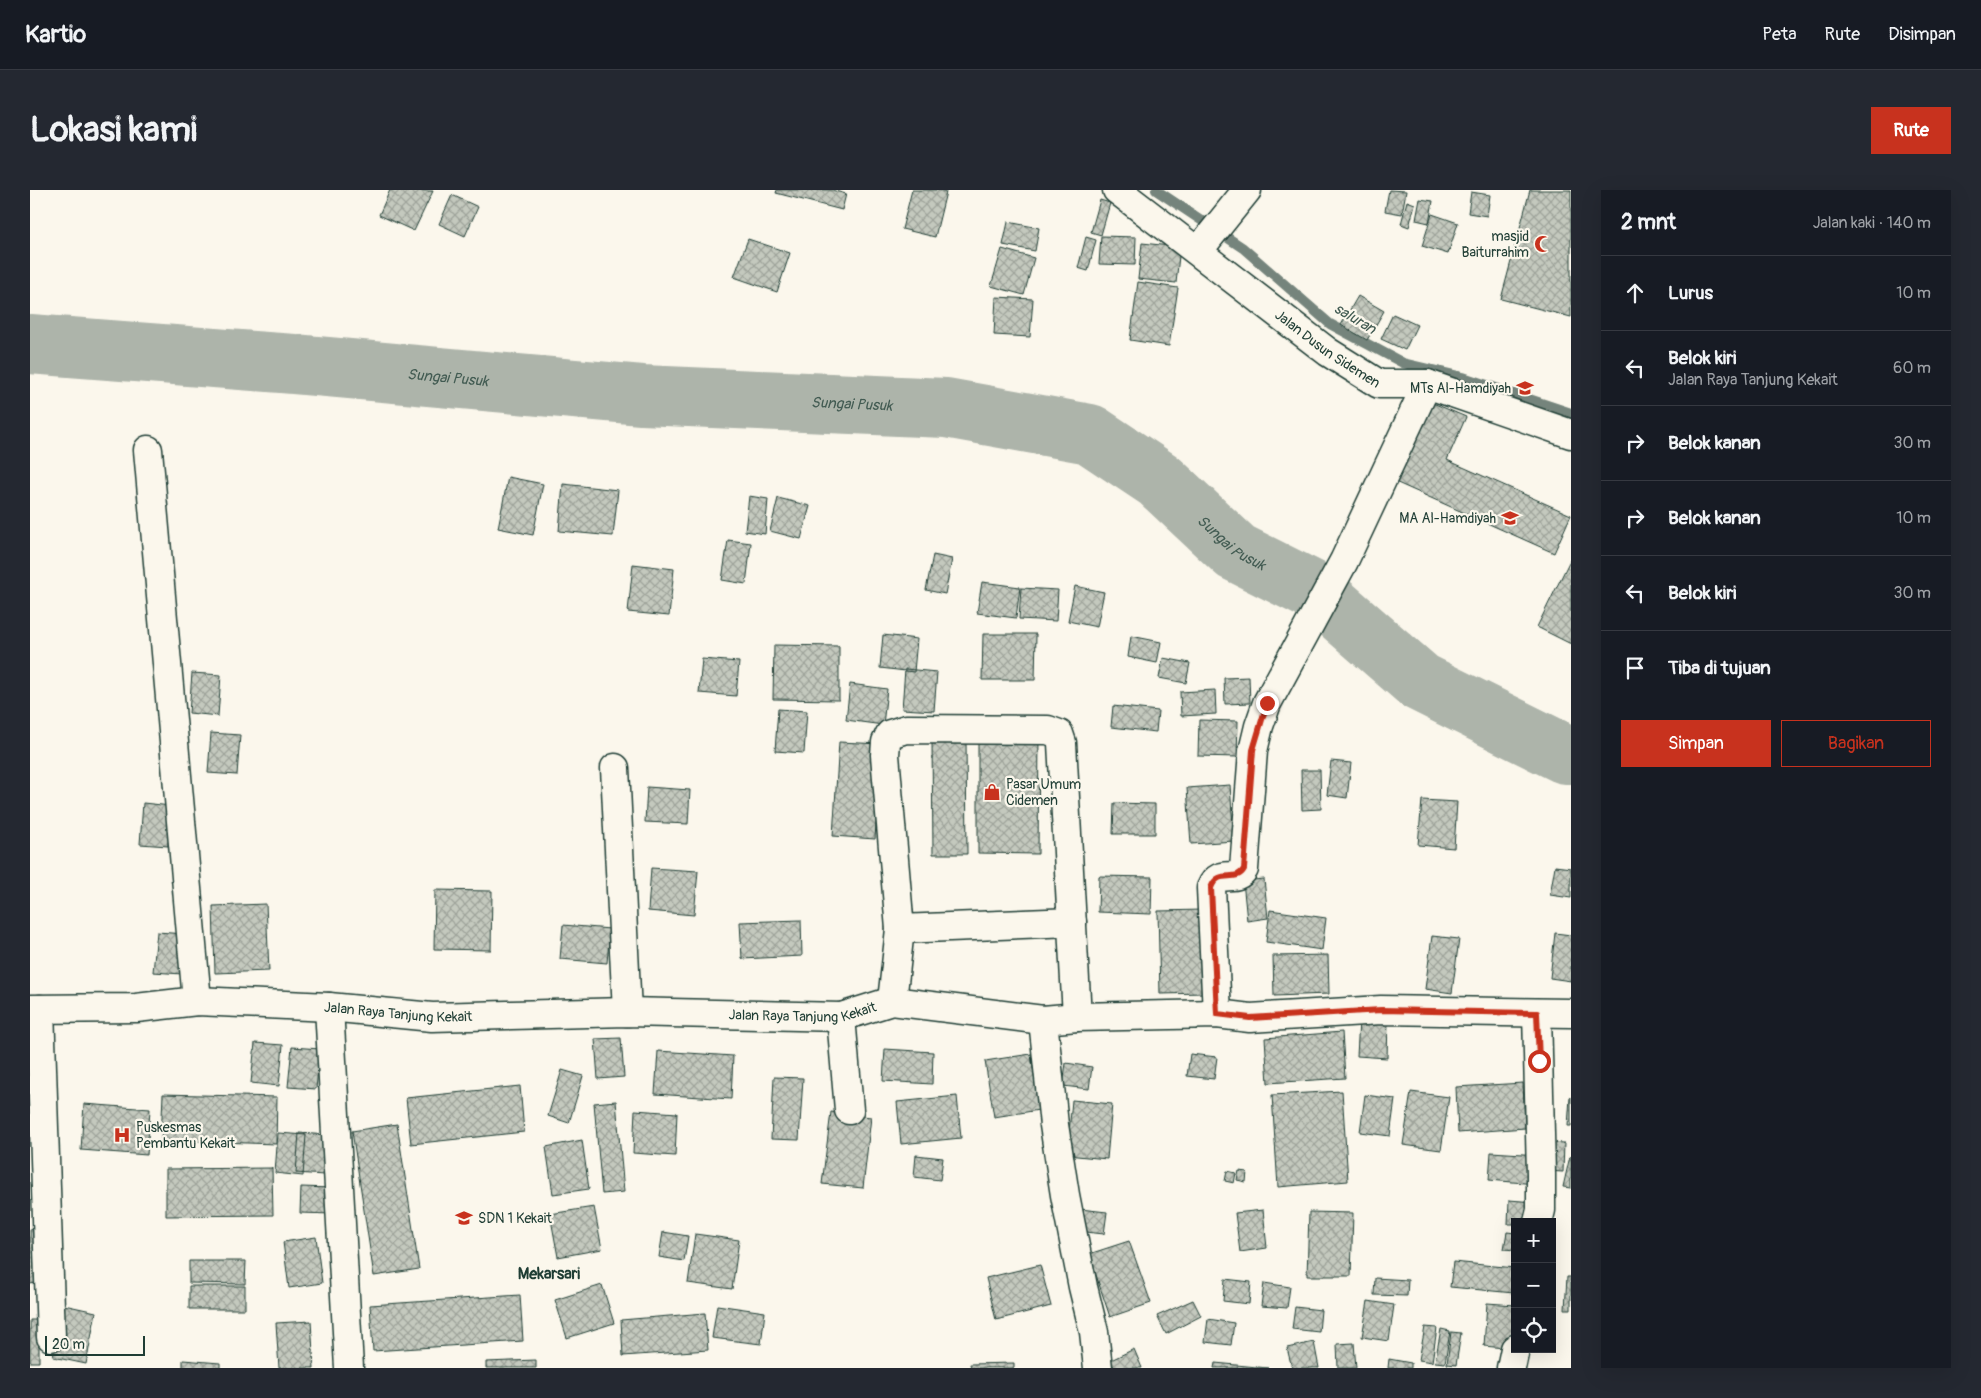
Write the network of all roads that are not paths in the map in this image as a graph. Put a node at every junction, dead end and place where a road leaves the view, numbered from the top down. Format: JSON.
{"nodes":[{"id":1,"x":1117,"y":190,"type":"edge"},
{"id":2,"x":1247,"y":190,"type":"edge"},
{"id":3,"x":1209,"y":237,"type":"junction"},
{"id":4,"x":1427,"y":384,"type":"junction"},
{"id":5,"x":1571,"y":434,"type":"edge"},
{"id":6,"x":148,"y":450,"type":"dead end"},
{"id":7,"x":615,"y":768,"type":"dead end"},
{"id":8,"x":1072,"y":922,"type":"junction"},
{"id":9,"x":900,"y":929,"type":"junction"},
{"id":10,"x":197,"y":1001,"type":"junction"},
{"id":11,"x":892,"y":1001,"type":"junction"},
{"id":12,"x":329,"y":1007,"type":"junction"},
{"id":13,"x":35,"y":1009,"type":"edge"},
{"id":14,"x":627,"y":1012,"type":"junction"},
{"id":15,"x":1537,"y":1013,"type":"junction"},
{"id":16,"x":1571,"y":1013,"type":"edge"},
{"id":17,"x":1217,"y":1014,"type":"junction"},
{"id":18,"x":841,"y":1017,"type":"junction"},
{"id":19,"x":1077,"y":1017,"type":"junction"},
{"id":20,"x":1043,"y":1020,"type":"junction"},
{"id":21,"x":849,"y":1110,"type":"dead end"},
{"id":22,"x":1538,"y":1218,"type":"edge"},
{"id":23,"x":51,"y":1337,"type":"dead end"},
{"id":24,"x":1514,"y":1353,"type":"edge"},
{"id":25,"x":349,"y":1368,"type":"edge"},
{"id":26,"x":1098,"y":1368,"type":"edge"},
{"id":27,"x":1511,"y":1368,"type":"edge"}],
"edges":[{"from":1,"to":3,"type":"street","name":"Jalan Dusun Sidemen"},
{"from":2,"to":3,"type":"street"},
{"from":3,"to":4,"type":"street","name":"Jalan Dusun Sidemen"},
{"from":4,"to":5,"type":"street","name":"Jalan Dusun Sidemen"},
{"from":4,"to":17,"type":"street"},
{"from":6,"to":10,"type":"street"},
{"from":7,"to":14,"type":"street"},
{"from":8,"to":9,"type":"street"},
{"from":8,"to":9,"type":"street"},
{"from":8,"to":19,"type":"street"},
{"from":9,"to":11,"type":"street"},
{"from":10,"to":12,"type":"street","name":"Jalan Raya Tanjung Kekait"},
{"from":10,"to":13,"type":"street","name":"Jalan Raya Tanjung Kekait"},
{"from":11,"to":18,"type":"street","name":"Jalan Raya Tanjung Kekait"},
{"from":11,"to":20,"type":"street","name":"Jalan Raya Tanjung Kekait"},
{"from":12,"to":14,"type":"street","name":"Jalan Raya Tanjung Kekait"},
{"from":12,"to":25,"type":"street"},
{"from":13,"to":23,"type":"street"},
{"from":14,"to":18,"type":"street","name":"Jalan Raya Tanjung Kekait"},
{"from":15,"to":16,"type":"street","name":"Jalan Raya Tanjung Kekait"},
{"from":15,"to":17,"type":"street","name":"Jalan Raya Tanjung Kekait"},
{"from":15,"to":22,"type":"street"},
{"from":17,"to":19,"type":"street","name":"Jalan Raya Tanjung Kekait"},
{"from":18,"to":21,"type":"street"},
{"from":19,"to":20,"type":"street","name":"Jalan Raya Tanjung Kekait"},
{"from":20,"to":26,"type":"street"},
{"from":24,"to":27,"type":"street"}]}
